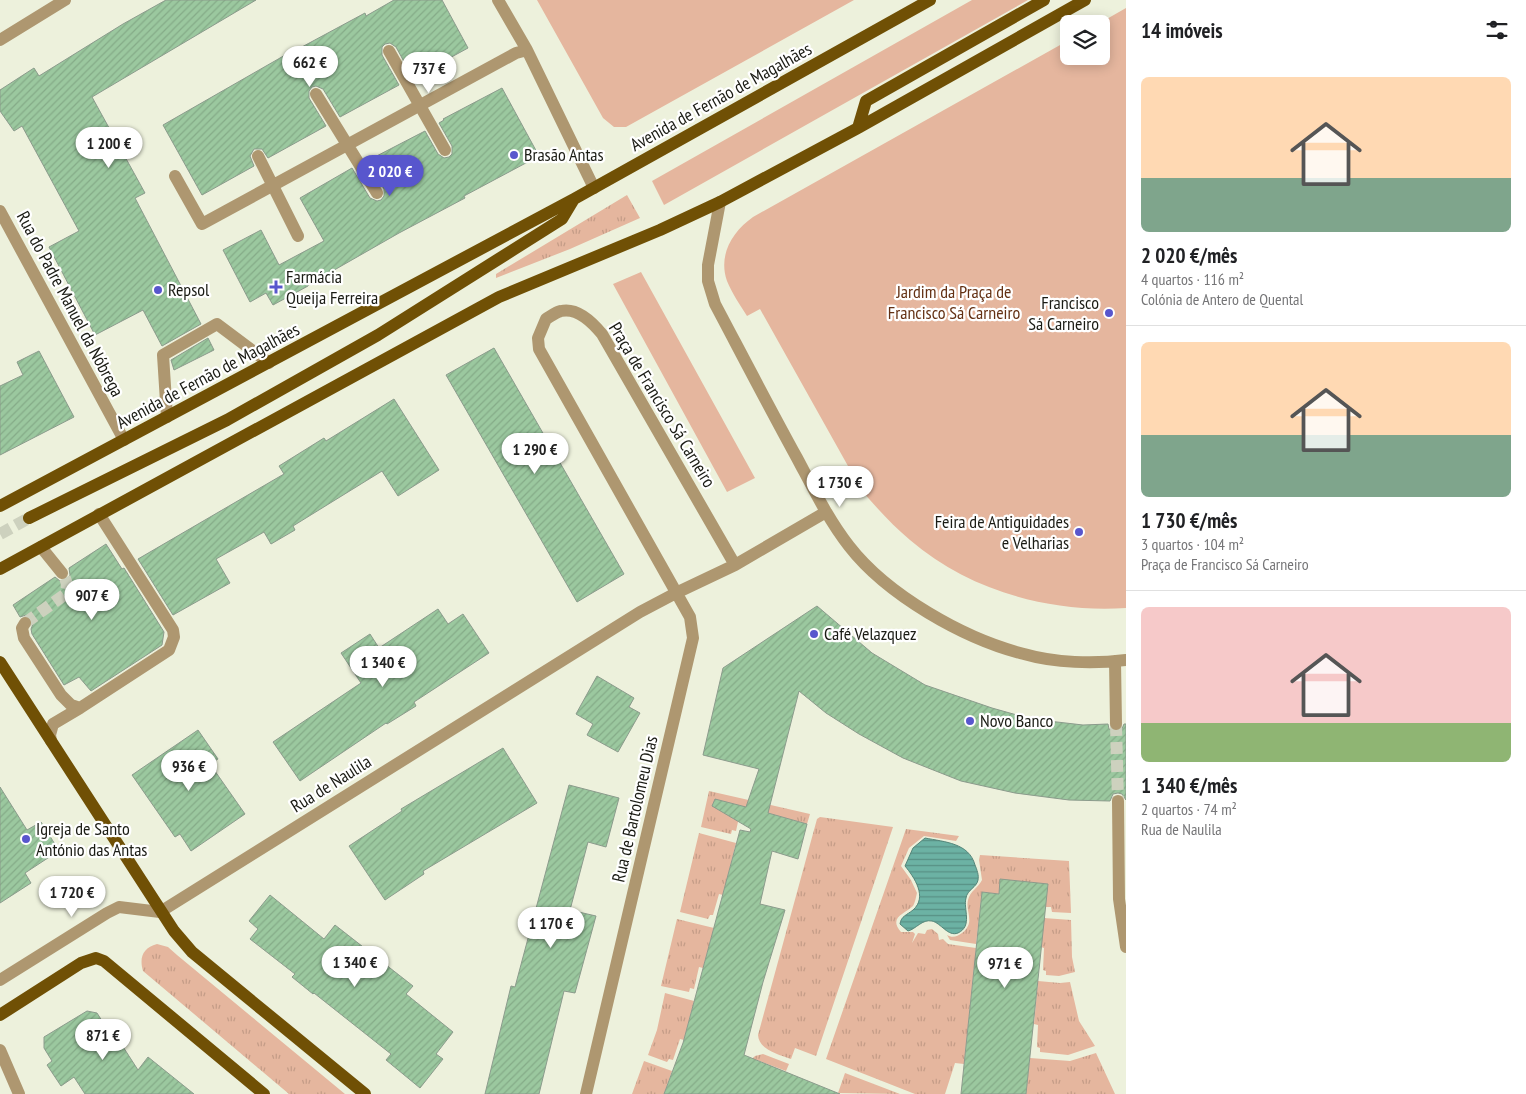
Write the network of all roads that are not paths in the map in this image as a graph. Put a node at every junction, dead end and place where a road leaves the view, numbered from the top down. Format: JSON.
{"nodes":[{"id":1,"x":65,"y":0,"type":"edge"},
{"id":2,"x":498,"y":0,"type":"edge"},
{"id":3,"x":930,"y":0,"type":"edge"},
{"id":4,"x":1044,"y":0,"type":"edge"},
{"id":5,"x":1085,"y":0,"type":"edge"},
{"id":6,"x":0,"y":40,"type":"edge"},
{"id":7,"x":527,"y":50,"type":"junction"},
{"id":8,"x":389,"y":51,"type":"dead end"},
{"id":9,"x":316,"y":94,"type":"dead end"},
{"id":10,"x":420,"y":105,"type":"junction"},
{"id":11,"x":858,"y":128,"type":"junction"},
{"id":12,"x":347,"y":145,"type":"junction"},
{"id":13,"x":445,"y":150,"type":"dead end"},
{"id":14,"x":258,"y":156,"type":"dead end"},
{"id":15,"x":175,"y":176,"type":"dead end"},
{"id":16,"x":272,"y":186,"type":"junction"},
{"id":17,"x":594,"y":188,"type":"junction"},
{"id":18,"x":377,"y":193,"type":"dead end"},
{"id":19,"x":574,"y":199,"type":"junction"},
{"id":20,"x":720,"y":202,"type":"junction"},
{"id":21,"x":0,"y":211,"type":"edge"},
{"id":22,"x":298,"y":236,"type":"dead end"},
{"id":23,"x":269,"y":364,"type":"junction"},
{"id":24,"x":167,"y":417,"type":"junction"},
{"id":25,"x":124,"y":440,"type":"junction"},
{"id":26,"x":0,"y":506,"type":"edge"},
{"id":27,"x":826,"y":512,"type":"junction"},
{"id":28,"x":99,"y":514,"type":"junction"},
{"id":29,"x":29,"y":518,"type":"tunnel mouth"},
{"id":30,"x":41,"y":547,"type":"junction"},
{"id":31,"x":735,"y":565,"type":"junction"},
{"id":32,"x":0,"y":569,"type":"edge"},
{"id":33,"x":62,"y":573,"type":"tunnel mouth"},
{"id":34,"x":676,"y":592,"type":"junction"},
{"id":35,"x":25,"y":623,"type":"dead end"},
{"id":36,"x":1120,"y":661,"type":"edge"},
{"id":37,"x":0,"y":662,"type":"edge"},
{"id":38,"x":80,"y":708,"type":"junction"},
{"id":39,"x":1116,"y":724,"type":"tunnel mouth"},
{"id":40,"x":51,"y":741,"type":"junction"},
{"id":41,"x":1118,"y":801,"type":"tunnel mouth"},
{"id":42,"x":160,"y":912,"type":"junction"},
{"id":43,"x":1126,"y":947,"type":"edge"},
{"id":44,"x":0,"y":980,"type":"edge"},
{"id":45,"x":0,"y":1015,"type":"edge"},
{"id":46,"x":0,"y":1050,"type":"edge"},
{"id":47,"x":18,"y":1094,"type":"edge"},
{"id":48,"x":264,"y":1094,"type":"edge"},
{"id":49,"x":365,"y":1094,"type":"edge"},
{"id":50,"x":586,"y":1094,"type":"edge"}],
"edges":[{"from":1,"to":6,"type":"street"},
{"from":2,"to":7,"type":"street"},
{"from":3,"to":17,"type":"main road","name":"Avenida de Fernão de Magalhães"},
{"from":4,"to":11,"type":"main road"},
{"from":5,"to":11,"type":"main road"},
{"from":7,"to":10,"type":"street"},
{"from":7,"to":17,"type":"street"},
{"from":8,"to":10,"type":"street"},
{"from":9,"to":12,"type":"street"},
{"from":10,"to":12,"type":"street"},
{"from":10,"to":13,"type":"street"},
{"from":11,"to":20,"type":"main road"},
{"from":12,"to":16,"type":"street"},
{"from":12,"to":18,"type":"street"},
{"from":14,"to":16,"type":"street"},
{"from":15,"to":16,"type":"street"},
{"from":16,"to":22,"type":"street"},
{"from":17,"to":19,"type":"main road","name":"Avenida de Fernão de Magalhães"},
{"from":19,"to":23,"type":"main road","name":"Avenida de Fernão de Magalhães"},
{"from":19,"to":29,"type":"main road"},
{"from":20,"to":27,"type":"street"},
{"from":20,"to":28,"type":"main road"},
{"from":21,"to":25,"type":"street","name":"Rua do Padre Manuel da Nóbrega"},
{"from":23,"to":24,"type":"main road","name":"Avenida de Fernão de Magalhães"},
{"from":23,"to":24,"type":"street"},
{"from":24,"to":25,"type":"main road","name":"Avenida de Fernão de Magalhães"},
{"from":25,"to":26,"type":"main road","name":"Avenida de Fernão de Magalhães"},
{"from":27,"to":31,"type":"street"},
{"from":27,"to":36,"type":"street"},
{"from":28,"to":30,"type":"main road"},
{"from":28,"to":38,"type":"street"},
{"from":30,"to":32,"type":"main road"},
{"from":30,"to":33,"type":"street"},
{"from":31,"to":34,"type":"street"},
{"from":31,"to":34,"type":"street","name":"Praça de Francisco Sá Carneiro"},
{"from":34,"to":42,"type":"street","name":"Rua de Naulila"},
{"from":34,"to":50,"type":"street","name":"Rua de Bartolomeu Dias"},
{"from":35,"to":38,"type":"street"},
{"from":36,"to":39,"type":"street"},
{"from":37,"to":40,"type":"main road"},
{"from":38,"to":40,"type":"street"},
{"from":40,"to":42,"type":"main road"},
{"from":41,"to":43,"type":"street"},
{"from":42,"to":44,"type":"street"},
{"from":42,"to":49,"type":"main road"},
{"from":45,"to":48,"type":"main road"},
{"from":46,"to":47,"type":"street"}]}
